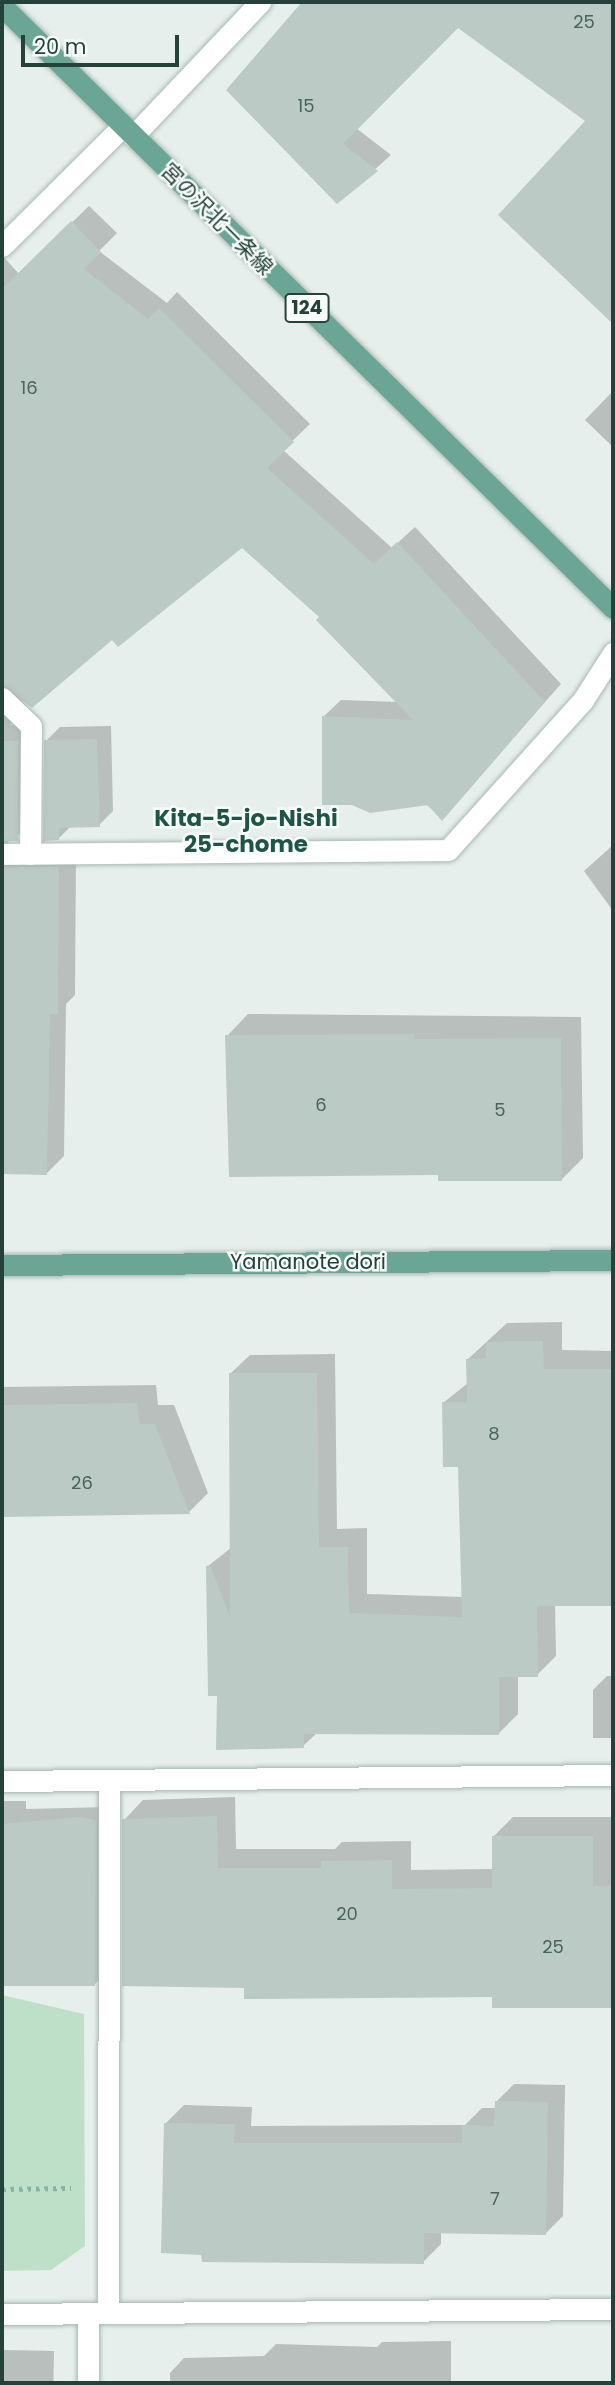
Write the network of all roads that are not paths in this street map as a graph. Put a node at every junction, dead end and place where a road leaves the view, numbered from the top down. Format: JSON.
{"nodes":[{"id":1,"x":260,"y":2,"type":"edge"},
{"id":2,"x":2,"y":6,"type":"edge"},
{"id":3,"x":128,"y":131,"type":"junction"},
{"id":4,"x":2,"y":246,"type":"edge"},
{"id":5,"x":613,"y":608,"type":"edge"},
{"id":6,"x":613,"y":653,"type":"edge"},
{"id":7,"x":2,"y":698,"type":"edge"},
{"id":8,"x":2,"y":854,"type":"edge"},
{"id":9,"x":30,"y":854,"type":"junction"},
{"id":10,"x":613,"y":1260,"type":"edge"},
{"id":11,"x":2,"y":1265,"type":"edge"},
{"id":12,"x":613,"y":1774,"type":"edge"},
{"id":13,"x":109,"y":1780,"type":"junction"},
{"id":14,"x":2,"y":1781,"type":"edge"},
{"id":15,"x":613,"y":2309,"type":"edge"},
{"id":16,"x":98,"y":2313,"type":"junction"},
{"id":17,"x":2,"y":2314,"type":"edge"},
{"id":18,"x":88,"y":2383,"type":"edge"}],
"edges":[{"from":1,"to":3,"type":"street"},
{"from":2,"to":3,"type":"main road","name":"宮の沢北一条線","number":"124"},
{"from":3,"to":4,"type":"street"},
{"from":3,"to":5,"type":"main road","name":"宮の沢北一条線","number":"124"},
{"from":6,"to":9,"type":"street"},
{"from":7,"to":9,"type":"street"},
{"from":8,"to":9,"type":"street"},
{"from":10,"to":11,"type":"main road","name":"Yamanote dori"},
{"from":12,"to":13,"type":"street"},
{"from":13,"to":14,"type":"street"},
{"from":13,"to":16,"type":"street"},
{"from":15,"to":16,"type":"street"},
{"from":16,"to":17,"type":"street"},
{"from":16,"to":18,"type":"street"}]}
